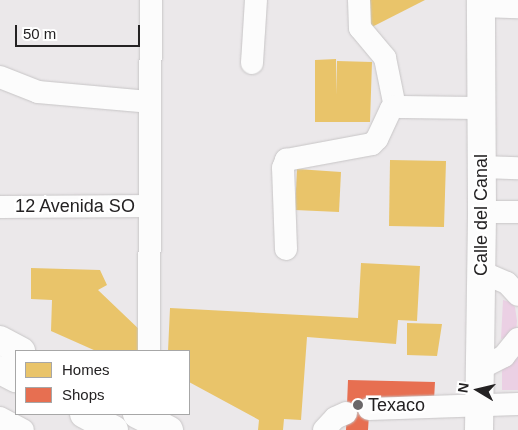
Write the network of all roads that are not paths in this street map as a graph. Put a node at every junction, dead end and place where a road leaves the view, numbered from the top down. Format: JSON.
{"nodes":[{"id":1,"x":151,"y":0,"type":"edge"},
{"id":2,"x":256,"y":0,"type":"edge"},
{"id":3,"x":359,"y":0,"type":"edge"},
{"id":4,"x":481,"y":3,"type":"edge"},
{"id":5,"x":518,"y":7,"type":"edge"},
{"id":6,"x":252,"y":63,"type":"dead end"},
{"id":7,"x":0,"y":77,"type":"edge"},
{"id":8,"x":149,"y":102,"type":"junction"},
{"id":9,"x":395,"y":108,"type":"junction"},
{"id":10,"x":482,"y":108,"type":"junction"},
{"id":11,"x":482,"y":167,"type":"junction"},
{"id":12,"x":518,"y":168,"type":"edge"},
{"id":13,"x":150,"y":206,"type":"junction"},
{"id":14,"x":0,"y":207,"type":"edge"},
{"id":15,"x":482,"y":212,"type":"junction"},
{"id":16,"x":518,"y":212,"type":"edge"},
{"id":17,"x":286,"y":249,"type":"dead end"},
{"id":18,"x":481,"y":272,"type":"junction"},
{"id":19,"x":518,"y":295,"type":"edge"},
{"id":20,"x":518,"y":339,"type":"edge"},
{"id":21,"x":0,"y":340,"type":"edge"},
{"id":22,"x":19,"y":350,"type":"edge"},
{"id":23,"x":149,"y":350,"type":"edge"},
{"id":24,"x":479,"y":369,"type":"junction"},
{"id":25,"x":0,"y":370,"type":"edge"},
{"id":26,"x":15,"y":378,"type":"edge"},
{"id":27,"x":518,"y":404,"type":"edge"},
{"id":28,"x":369,"y":409,"type":"dead end"},
{"id":29,"x":346,"y":413,"type":"dead end"},
{"id":30,"x":86,"y":415,"type":"edge"},
{"id":31,"x":478,"y":417,"type":"edge"},
{"id":32,"x":0,"y":418,"type":"edge"},
{"id":33,"x":23,"y":430,"type":"edge"},
{"id":34,"x":114,"y":430,"type":"edge"},
{"id":35,"x":324,"y":430,"type":"edge"},
{"id":36,"x":464,"y":430,"type":"edge"}],
"edges":[{"from":1,"to":8,"type":"street"},
{"from":2,"to":6,"type":"street"},
{"from":3,"to":9,"type":"street"},
{"from":4,"to":5,"type":"street"},
{"from":4,"to":10,"type":"main road","name":"Calle del Canal"},
{"from":7,"to":8,"type":"street"},
{"from":8,"to":13,"type":"street"},
{"from":9,"to":10,"type":"street"},
{"from":9,"to":17,"type":"street"},
{"from":10,"to":11,"type":"main road","name":"Calle del Canal"},
{"from":11,"to":12,"type":"street"},
{"from":11,"to":15,"type":"main road","name":"Calle del Canal"},
{"from":13,"to":14,"type":"street","name":"12 Avenida SO"},
{"from":13,"to":23,"type":"street"},
{"from":15,"to":16,"type":"street"},
{"from":15,"to":18,"type":"main road","name":"Calle del Canal"},
{"from":18,"to":19,"type":"street"},
{"from":18,"to":24,"type":"main road","name":"Calle del Canal"},
{"from":20,"to":24,"type":"street"},
{"from":21,"to":22,"type":"main road"},
{"from":24,"to":31,"type":"main road","name":"Calle del Canal"},
{"from":25,"to":26,"type":"main road"},
{"from":27,"to":31,"type":"street"},
{"from":28,"to":31,"type":"street"},
{"from":29,"to":35,"type":"street"},
{"from":30,"to":34,"type":"main road"},
{"from":31,"to":36,"type":"main road"},
{"from":32,"to":33,"type":"street"}]}
